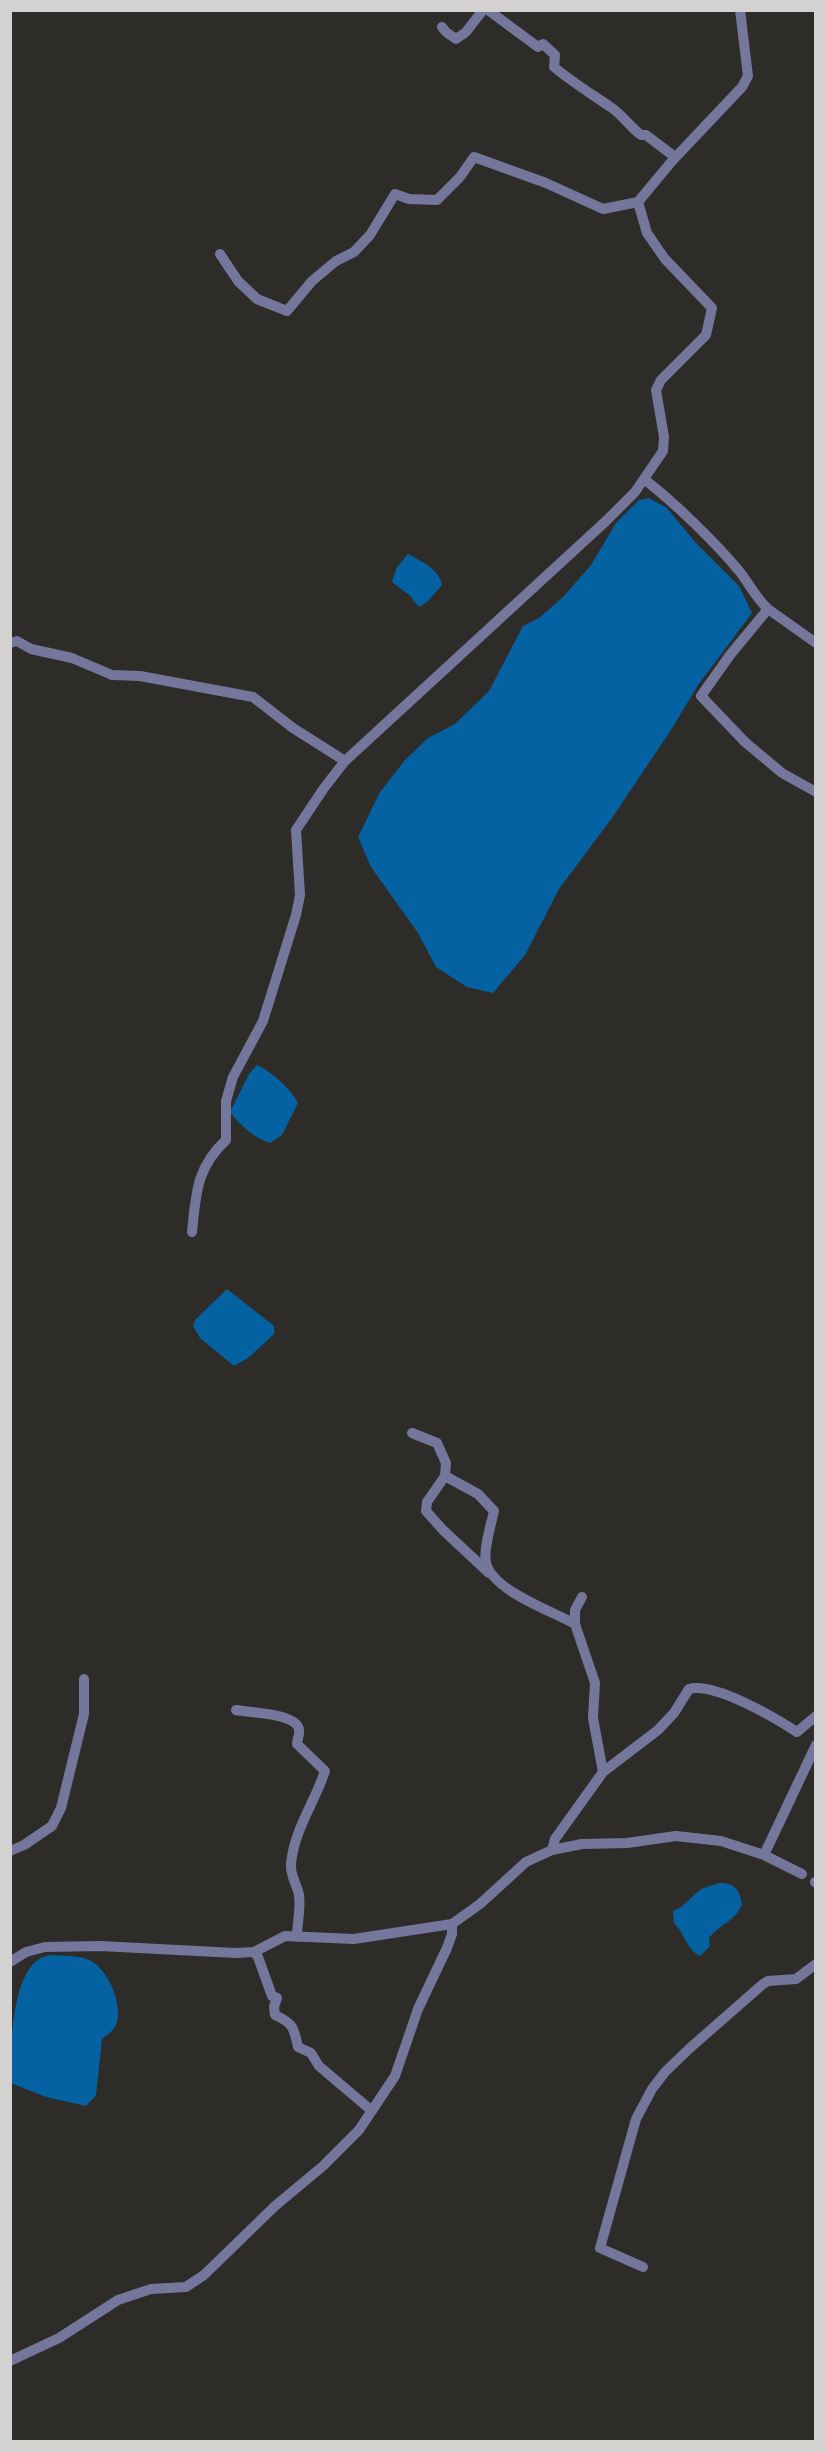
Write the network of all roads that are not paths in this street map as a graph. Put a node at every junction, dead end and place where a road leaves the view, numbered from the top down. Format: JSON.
{"nodes":[{"id":1,"x":483,"y":10,"type":"edge"},
{"id":2,"x":488,"y":10,"type":"edge"},
{"id":3,"x":740,"y":10,"type":"edge"},
{"id":4,"x":442,"y":27,"type":"dead end"},
{"id":5,"x":675,"y":158,"type":"junction"},
{"id":6,"x":638,"y":202,"type":"junction"},
{"id":7,"x":220,"y":254,"type":"dead end"},
{"id":8,"x":644,"y":479,"type":"junction"},
{"id":9,"x":768,"y":609,"type":"junction"},
{"id":10,"x":10,"y":643,"type":"edge"},
{"id":11,"x":816,"y":643,"type":"edge"},
{"id":12,"x":345,"y":761,"type":"junction"},
{"id":13,"x":816,"y":792,"type":"edge"},
{"id":14,"x":192,"y":1232,"type":"dead end"},
{"id":15,"x":412,"y":1433,"type":"dead end"},
{"id":16,"x":445,"y":1476,"type":"junction"},
{"id":17,"x":496,"y":1579,"type":"junction"},
{"id":18,"x":582,"y":1597,"type":"dead end"},
{"id":19,"x":575,"y":1624,"type":"junction"},
{"id":20,"x":84,"y":1679,"type":"dead end"},
{"id":21,"x":236,"y":1710,"type":"dead end"},
{"id":22,"x":816,"y":1716,"type":"edge"},
{"id":23,"x":816,"y":1746,"type":"edge"},
{"id":24,"x":603,"y":1772,"type":"junction"},
{"id":25,"x":552,"y":1850,"type":"junction"},
{"id":26,"x":10,"y":1851,"type":"edge"},
{"id":27,"x":764,"y":1855,"type":"junction"},
{"id":28,"x":802,"y":1874,"type":"dead end"},
{"id":29,"x":452,"y":1924,"type":"junction"},
{"id":30,"x":297,"y":1937,"type":"junction"},
{"id":31,"x":254,"y":1952,"type":"junction"},
{"id":32,"x":10,"y":1962,"type":"edge"},
{"id":33,"x":816,"y":1964,"type":"edge"},
{"id":34,"x":372,"y":2111,"type":"junction"},
{"id":35,"x":643,"y":2267,"type":"dead end"},
{"id":36,"x":10,"y":2361,"type":"edge"}],
"edges":[{"from":1,"to":4,"type":"street"},
{"from":2,"to":5,"type":"street"},
{"from":3,"to":5,"type":"street"},
{"from":5,"to":6,"type":"street"},
{"from":6,"to":7,"type":"street"},
{"from":6,"to":8,"type":"street"},
{"from":8,"to":9,"type":"street"},
{"from":8,"to":12,"type":"street"},
{"from":9,"to":11,"type":"street"},
{"from":9,"to":13,"type":"street"},
{"from":10,"to":12,"type":"street"},
{"from":12,"to":14,"type":"street"},
{"from":15,"to":16,"type":"street"},
{"from":16,"to":17,"type":"street"},
{"from":16,"to":17,"type":"street"},
{"from":17,"to":19,"type":"street"},
{"from":18,"to":19,"type":"street"},
{"from":19,"to":24,"type":"street"},
{"from":20,"to":26,"type":"street"},
{"from":21,"to":30,"type":"street"},
{"from":22,"to":24,"type":"street"},
{"from":23,"to":27,"type":"street"},
{"from":24,"to":25,"type":"street"},
{"from":25,"to":27,"type":"street"},
{"from":25,"to":29,"type":"street"},
{"from":27,"to":28,"type":"street"},
{"from":29,"to":30,"type":"street"},
{"from":29,"to":34,"type":"street"},
{"from":30,"to":31,"type":"street"},
{"from":31,"to":32,"type":"street"},
{"from":31,"to":34,"type":"street"},
{"from":33,"to":35,"type":"street"},
{"from":34,"to":36,"type":"street"}]}
